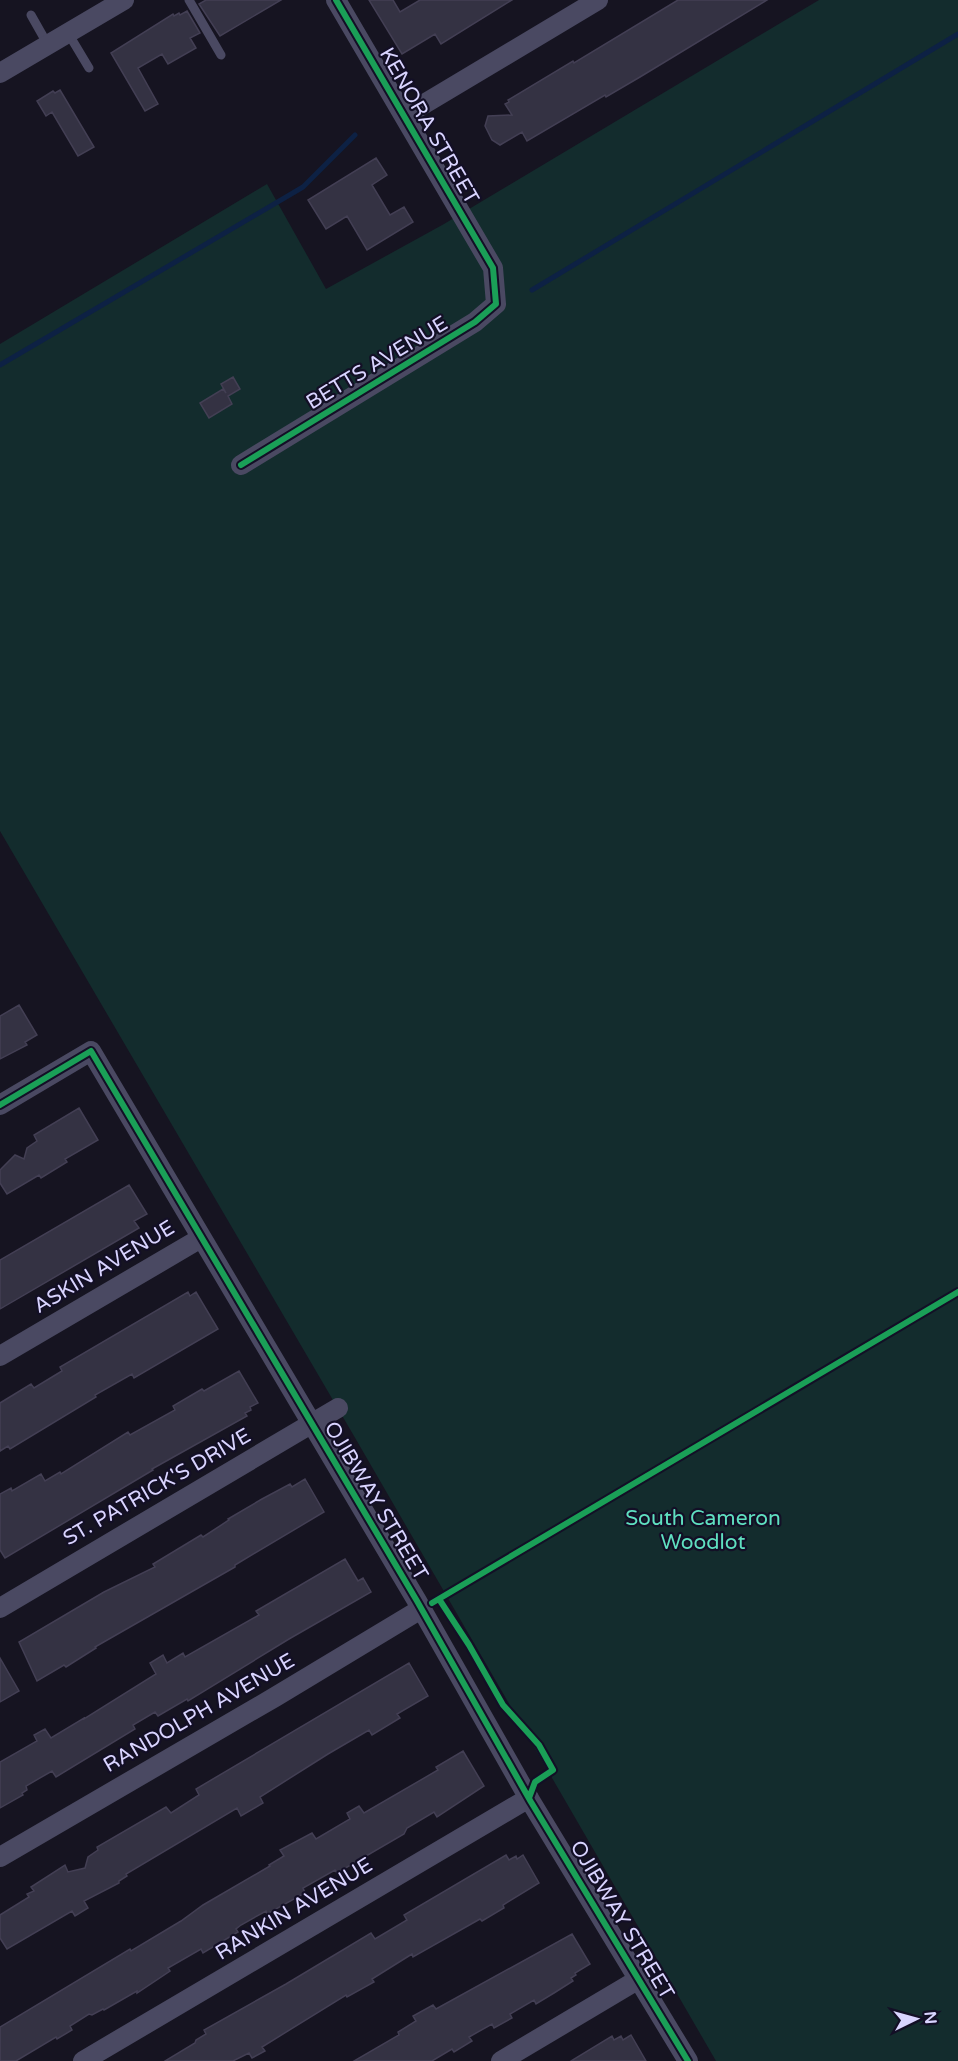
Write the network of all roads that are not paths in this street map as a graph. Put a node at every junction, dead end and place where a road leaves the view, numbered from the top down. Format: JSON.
{"nodes":[{"id":1,"x":124,"y":0,"type":"edge"},
{"id":2,"x":189,"y":0,"type":"edge"},
{"id":3,"x":336,"y":0,"type":"edge"},
{"id":4,"x":598,"y":0,"type":"edge"},
{"id":5,"x":31,"y":15,"type":"dead end"},
{"id":6,"x":68,"y":33,"type":"junction"},
{"id":7,"x":48,"y":45,"type":"junction"},
{"id":8,"x":221,"y":55,"type":"dead end"},
{"id":9,"x":89,"y":68,"type":"dead end"},
{"id":10,"x":0,"y":73,"type":"edge"},
{"id":11,"x":404,"y":116,"type":"junction"},
{"id":12,"x":494,"y":268,"type":"joint"},
{"id":13,"x":241,"y":465,"type":"dead end"},
{"id":14,"x":0,"y":1105,"type":"edge"},
{"id":15,"x":201,"y":1238,"type":"junction"},
{"id":16,"x":0,"y":1356,"type":"edge"},
{"id":17,"x":338,"y":1408,"type":"dead end"},
{"id":18,"x":312,"y":1424,"type":"junction"},
{"id":19,"x":0,"y":1608,"type":"edge"},
{"id":20,"x":421,"y":1609,"type":"junction"},
{"id":21,"x":529,"y":1798,"type":"junction"},
{"id":22,"x":0,"y":1857,"type":"edge"},
{"id":23,"x":639,"y":1979,"type":"junction"},
{"id":24,"x":83,"y":2061,"type":"edge"},
{"id":25,"x":501,"y":2061,"type":"edge"},
{"id":26,"x":688,"y":2061,"type":"edge"}],
"edges":[{"from":1,"to":6,"type":"street"},
{"from":2,"to":8,"type":"lane"},
{"from":3,"to":11,"type":"street","name":"KENORA STREET"},
{"from":4,"to":11,"type":"street"},
{"from":5,"to":7,"type":"lane"},
{"from":6,"to":7,"type":"street"},
{"from":6,"to":9,"type":"lane"},
{"from":7,"to":10,"type":"street"},
{"from":11,"to":12,"type":"street","name":"KENORA STREET"},
{"from":12,"to":13,"type":"street","name":"BETTS AVENUE"},
{"from":14,"to":15,"type":"street","name":"OJIBWAY STREET"},
{"from":15,"to":16,"type":"street","name":"ASKIN AVENUE"},
{"from":15,"to":18,"type":"street","name":"OJIBWAY STREET"},
{"from":17,"to":18,"type":"street","name":"ST. PATRICK'S DRIVE"},
{"from":18,"to":19,"type":"street","name":"ST. PATRICK'S DRIVE"},
{"from":18,"to":20,"type":"street","name":"OJIBWAY STREET"},
{"from":20,"to":21,"type":"street","name":"OJIBWAY STREET"},
{"from":20,"to":22,"type":"street","name":"RANDOLPH AVENUE"},
{"from":21,"to":23,"type":"street","name":"OJIBWAY STREET"},
{"from":21,"to":24,"type":"street","name":"RANKIN AVENUE"},
{"from":23,"to":25,"type":"street"},
{"from":23,"to":26,"type":"street","name":"OJIBWAY STREET"}]}
